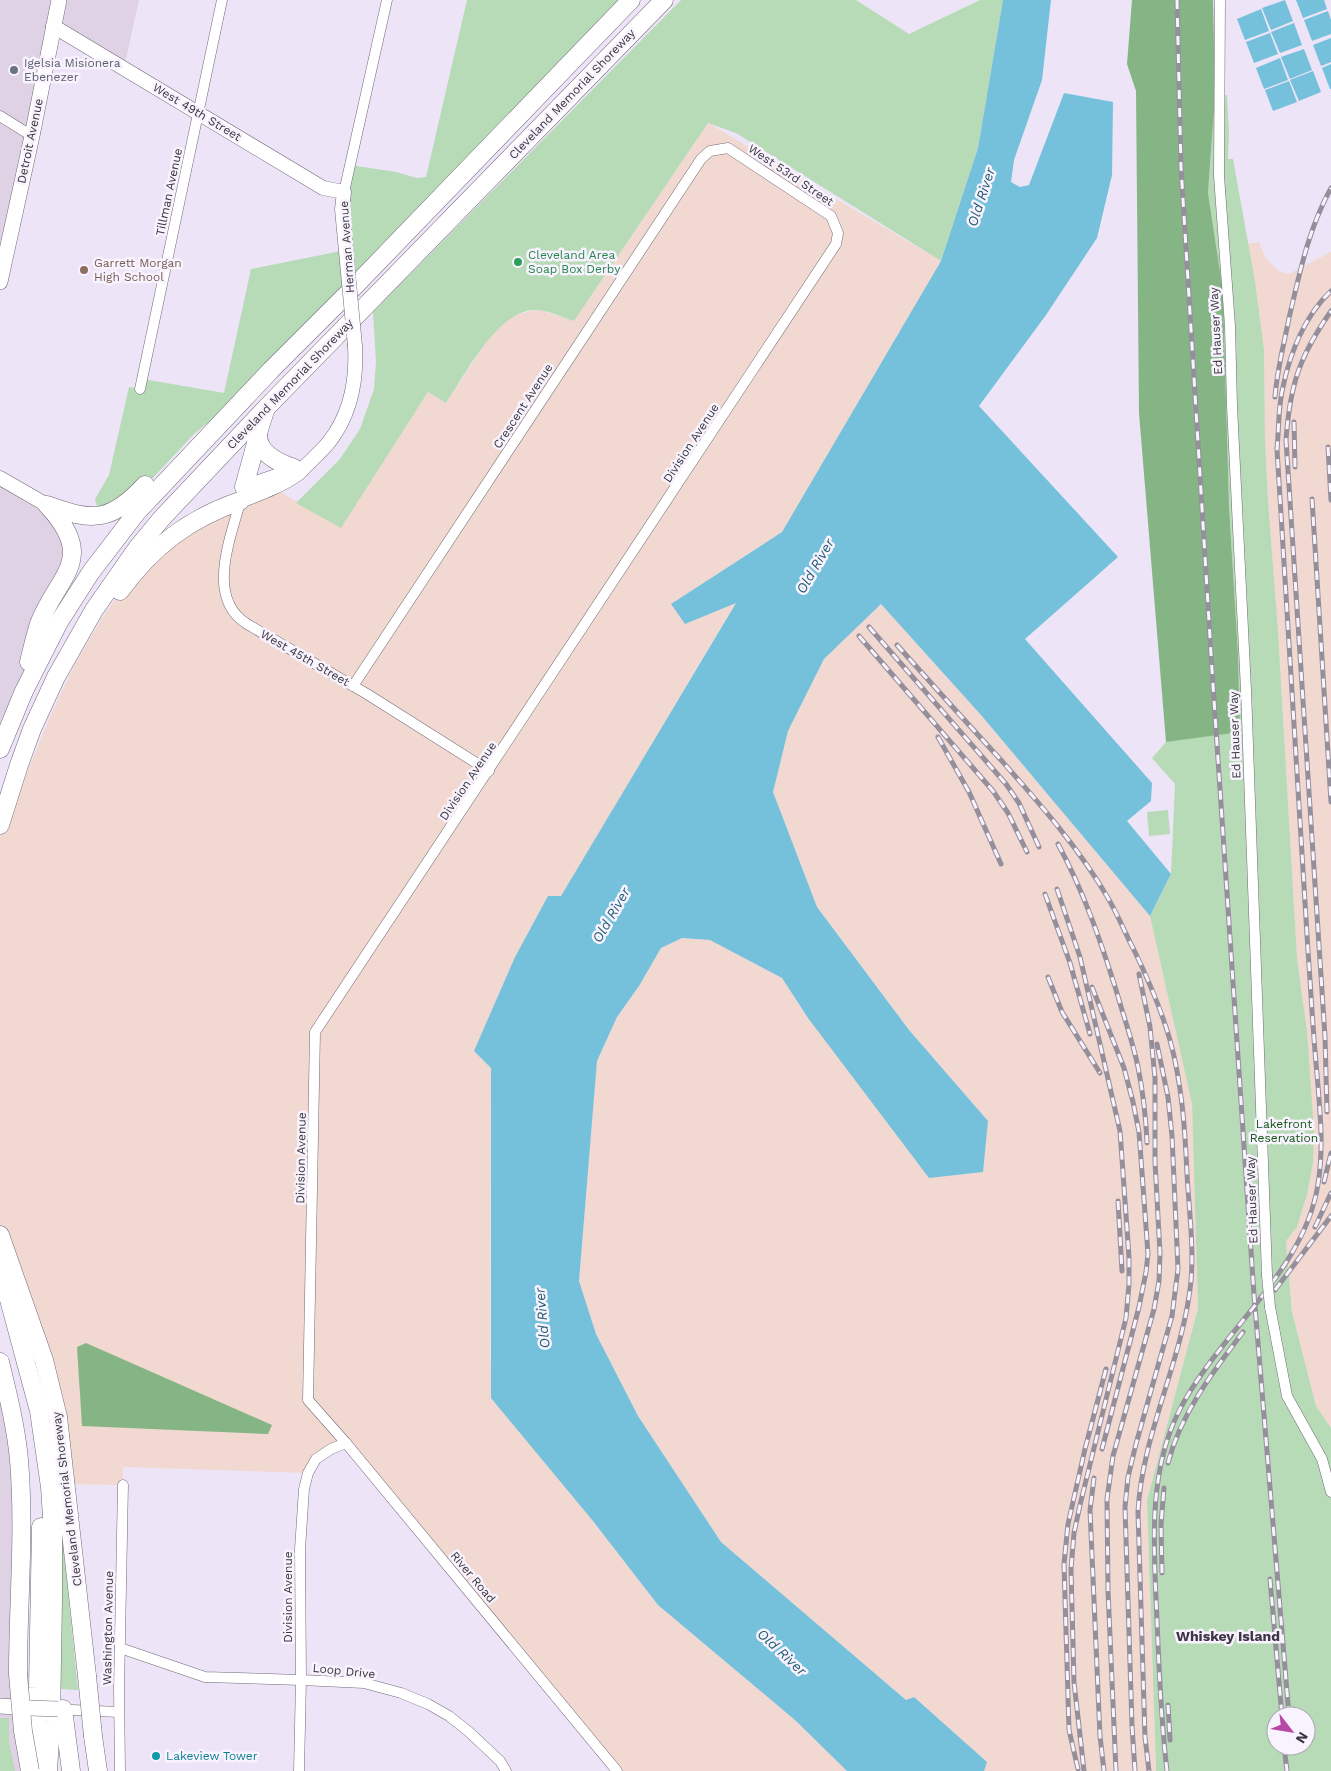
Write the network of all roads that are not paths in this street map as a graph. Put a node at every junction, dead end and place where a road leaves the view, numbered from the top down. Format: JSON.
{"nodes":[{"id":1,"x":59,"y":0,"type":"edge"},
{"id":2,"x":222,"y":0,"type":"edge"},
{"id":3,"x":386,"y":0,"type":"edge"},
{"id":4,"x":631,"y":0,"type":"edge"},
{"id":5,"x":664,"y":0,"type":"edge"},
{"id":6,"x":1220,"y":0,"type":"edge"},
{"id":7,"x":53,"y":26,"type":"junction"},
{"id":8,"x":198,"y":112,"type":"junction"},
{"id":9,"x":0,"y":116,"type":"edge"},
{"id":10,"x":32,"y":136,"type":"junction"},
{"id":11,"x":721,"y":148,"type":"joint"},
{"id":12,"x":344,"y":192,"type":"junction"},
{"id":13,"x":838,"y":233,"type":"joint"},
{"id":14,"x":0,"y":282,"type":"edge"},
{"id":15,"x":271,"y":370,"type":"junction"},
{"id":16,"x":140,"y":389,"type":"dead end"},
{"id":17,"x":266,"y":408,"type":"junction"},
{"id":18,"x":258,"y":436,"type":"junction"},
{"id":19,"x":314,"y":457,"type":"junction"},
{"id":20,"x":294,"y":468,"type":"junction"},
{"id":21,"x":3,"y":482,"type":"edge"},
{"id":22,"x":242,"y":494,"type":"junction"},
{"id":23,"x":47,"y":505,"type":"junction"},
{"id":24,"x":353,"y":686,"type":"junction"},
{"id":25,"x":16,"y":708,"type":"junction"},
{"id":26,"x":0,"y":749,"type":"edge"},
{"id":27,"x":489,"y":771,"type":"junction"},
{"id":28,"x":0,"y":825,"type":"edge"},
{"id":29,"x":0,"y":838,"type":"edge"},
{"id":30,"x":0,"y":1235,"type":"edge"},
{"id":31,"x":0,"y":1266,"type":"edge"},
{"id":32,"x":0,"y":1313,"type":"edge"},
{"id":33,"x":0,"y":1362,"type":"edge"},
{"id":34,"x":308,"y":1400,"type":"joint"},
{"id":35,"x":346,"y":1443,"type":"junction"},
{"id":36,"x":123,"y":1485,"type":"dead end"},
{"id":37,"x":1331,"y":1492,"type":"edge"},
{"id":38,"x":120,"y":1648,"type":"junction"},
{"id":39,"x":301,"y":1680,"type":"junction"},
{"id":40,"x":0,"y":1706,"type":"edge"},
{"id":41,"x":65,"y":1709,"type":"junction"},
{"id":42,"x":119,"y":1712,"type":"junction"},
{"id":43,"x":32,"y":1771,"type":"edge"},
{"id":44,"x":48,"y":1771,"type":"edge"},
{"id":45,"x":71,"y":1771,"type":"edge"},
{"id":46,"x":80,"y":1771,"type":"edge"},
{"id":47,"x":98,"y":1771,"type":"edge"},
{"id":48,"x":120,"y":1771,"type":"edge"},
{"id":49,"x":299,"y":1771,"type":"edge"},
{"id":50,"x":506,"y":1771,"type":"edge"},
{"id":51,"x":617,"y":1771,"type":"edge"}],
"edges":[{"from":1,"to":7,"type":"main road","name":"Detroit Avenue"},
{"from":2,"to":8,"type":"street","name":"Tillman Avenue"},
{"from":3,"to":12,"type":"street","name":"Herman Avenue"},
{"from":4,"to":15,"type":"highway","name":"Cleveland Memorial Shoreway"},
{"from":5,"to":17,"type":"highway","name":"Cleveland Memorial Shoreway"},
{"from":6,"to":37,"type":"street","name":"Ed Hauser Way","bridge":true},
{"from":7,"to":8,"type":"street","name":"West 49th Street"},
{"from":7,"to":10,"type":"main road","name":"Detroit Avenue"},
{"from":8,"to":12,"type":"street","name":"West 49th Street"},
{"from":8,"to":16,"type":"street","name":"Tillman Avenue"},
{"from":9,"to":10,"type":"street"},
{"from":10,"to":14,"type":"main road","name":"Detroit Avenue"},
{"from":11,"to":13,"type":"street","name":"West 53rd Street"},
{"from":11,"to":24,"type":"street","name":"Crescent Avenue"},
{"from":12,"to":19,"type":"street","name":"Herman Avenue","bridge":true},
{"from":13,"to":27,"type":"street","name":"Division Avenue"},
{"from":15,"to":23,"type":"highway"},
{"from":15,"to":25,"type":"highway","name":"Cleveland Memorial Shoreway"},
{"from":17,"to":18,"type":"highway"},
{"from":17,"to":28,"type":"highway","name":"Cleveland Memorial Shoreway"},
{"from":18,"to":20,"type":"highway"},
{"from":18,"to":22,"type":"highway"},
{"from":19,"to":20,"type":"street","name":"Herman Avenue"},
{"from":19,"to":22,"type":"street","name":"Herman Avenue"},
{"from":20,"to":22,"type":"street","name":"Herman Avenue"},
{"from":21,"to":23,"type":"street"},
{"from":22,"to":24,"type":"street","name":"West 45th Street"},
{"from":22,"to":29,"type":"highway"},
{"from":23,"to":25,"type":"highway"},
{"from":24,"to":27,"type":"street","name":"West 45th Street"},
{"from":25,"to":26,"type":"highway","name":"Cleveland Memorial Shoreway"},
{"from":27,"to":34,"type":"street","name":"Division Avenue"},
{"from":30,"to":47,"type":"highway","name":"Cleveland Memorial Shoreway","bridge":true},
{"from":31,"to":44,"type":"highway"},
{"from":32,"to":43,"type":"highway"},
{"from":33,"to":43,"type":"highway","bridge":true},
{"from":34,"to":35,"type":"street","name":"River Road"},
{"from":35,"to":39,"type":"street","name":"Division Avenue"},
{"from":35,"to":51,"type":"street","name":"River Road"},
{"from":36,"to":38,"type":"street","name":"Washington Avenue"},
{"from":38,"to":39,"type":"street","name":"Loop Drive"},
{"from":38,"to":42,"type":"street","name":"Washington Avenue"},
{"from":39,"to":49,"type":"street","name":"Division Avenue"},
{"from":39,"to":50,"type":"street","name":"Loop Drive"},
{"from":40,"to":41,"type":"main road","bridge":true},
{"from":41,"to":42,"type":"street"},
{"from":41,"to":45,"type":"highway"},
{"from":41,"to":46,"type":"highway"},
{"from":42,"to":48,"type":"street","name":"Washington Avenue"}]}
